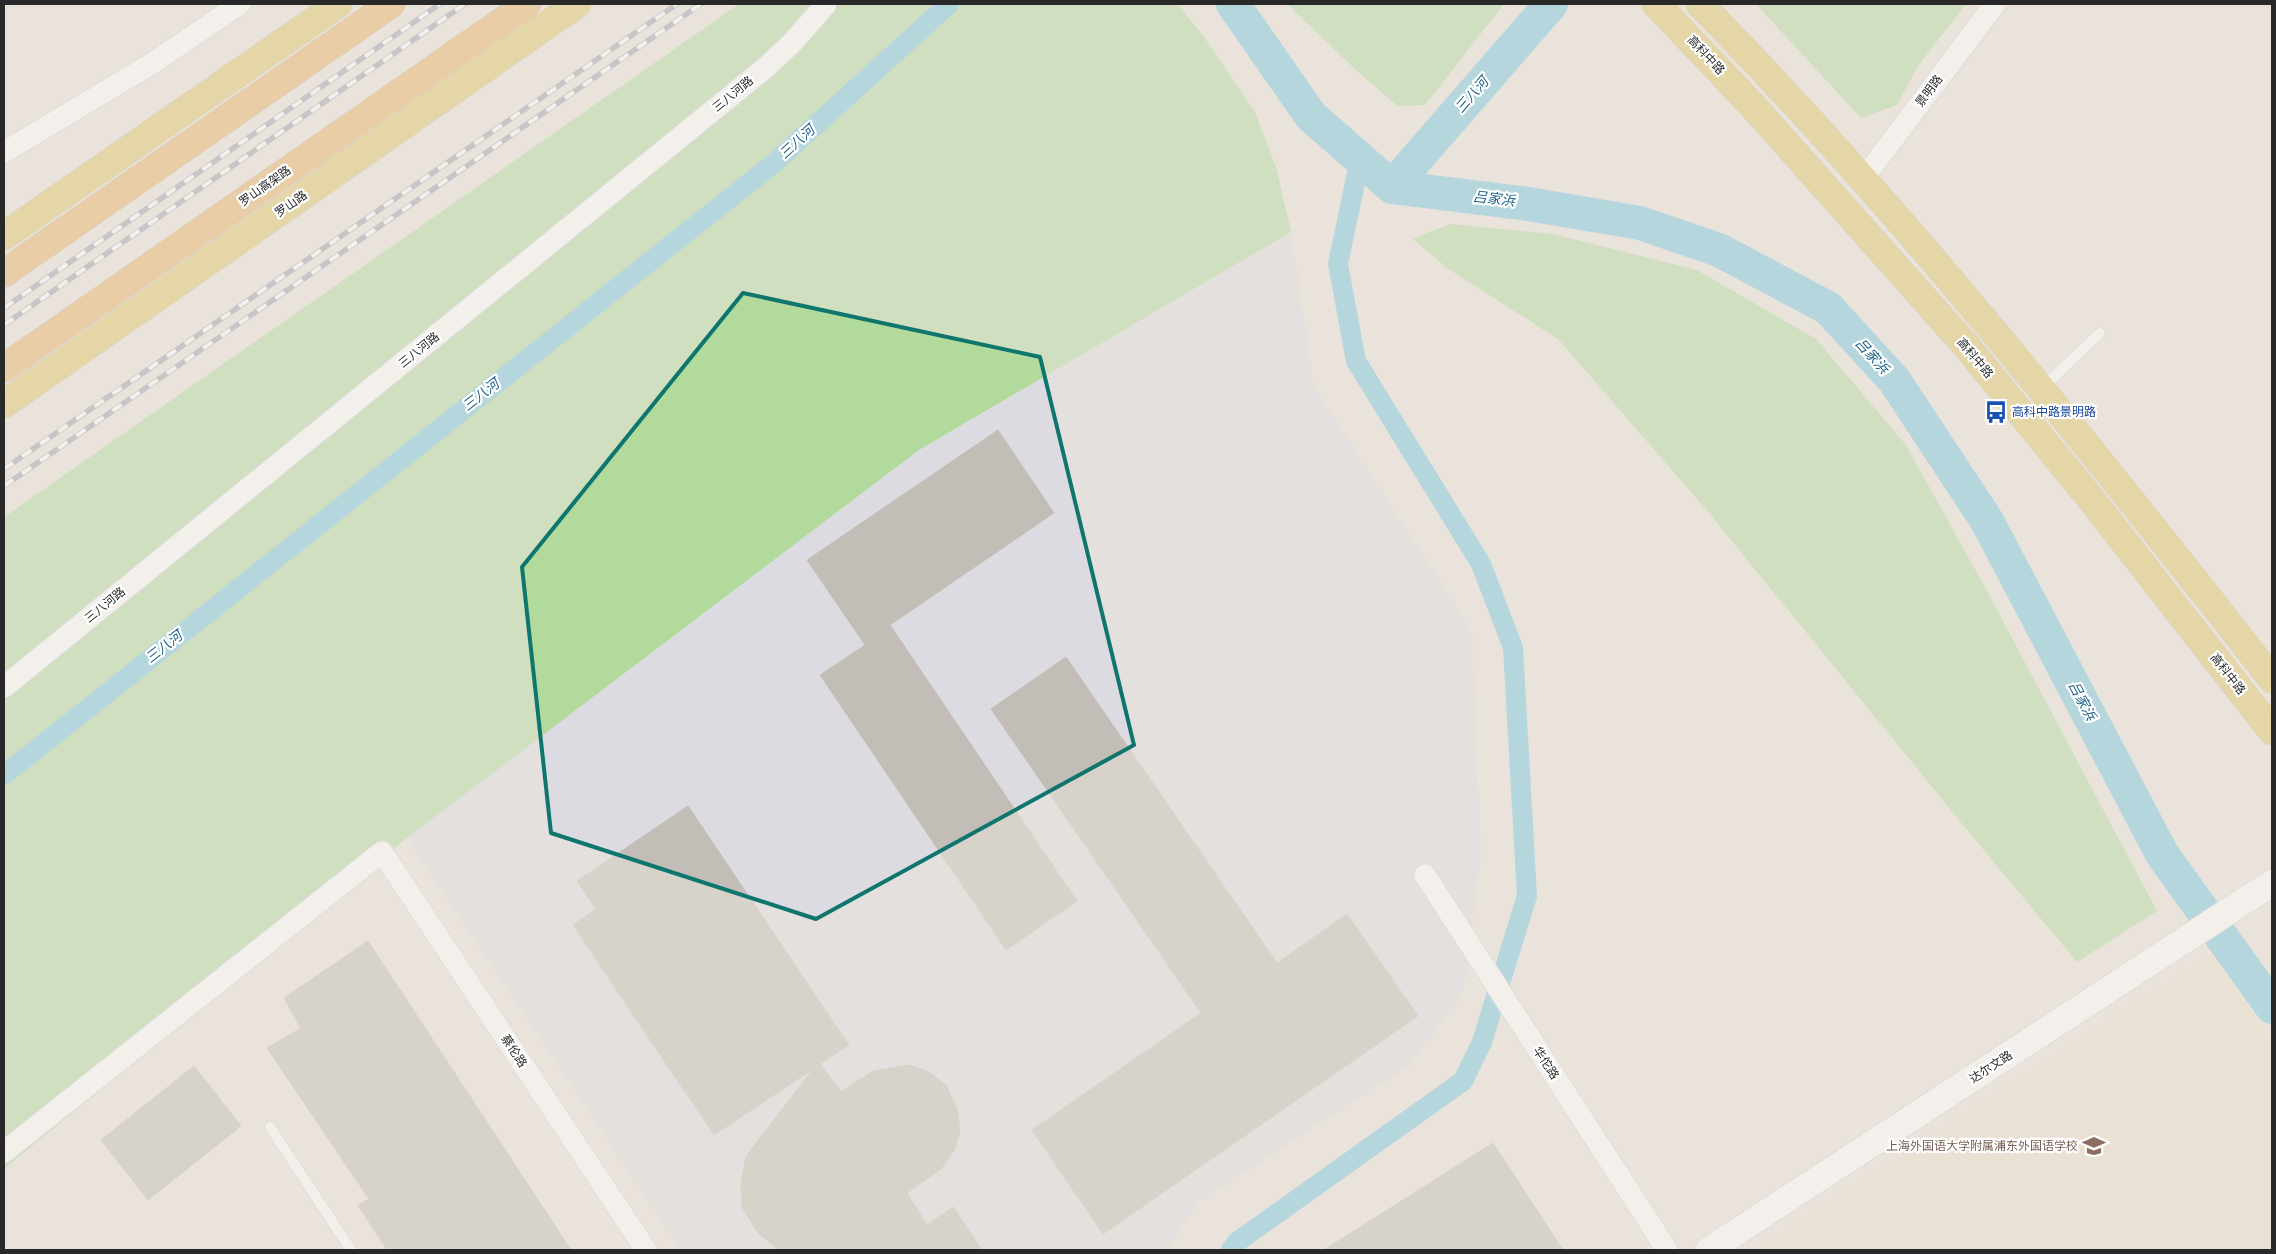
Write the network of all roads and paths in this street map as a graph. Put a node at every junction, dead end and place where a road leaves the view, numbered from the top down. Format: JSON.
{"nodes":[{"id":1,"x":240,"y":4,"type":"edge"},
{"id":2,"x":338,"y":4,"type":"edge"},
{"id":3,"x":391,"y":4,"type":"edge"},
{"id":4,"x":527,"y":4,"type":"edge"},
{"id":5,"x":577,"y":4,"type":"edge"},
{"id":6,"x":826,"y":4,"type":"edge"},
{"id":7,"x":1656,"y":4,"type":"edge"},
{"id":8,"x":1700,"y":4,"type":"edge"},
{"id":9,"x":1995,"y":4,"type":"edge"},
{"id":10,"x":4,"y":152,"type":"edge"},
{"id":11,"x":1862,"y":179,"type":"junction"},
{"id":12,"x":4,"y":236,"type":"edge"},
{"id":13,"x":4,"y":273,"type":"edge"},
{"id":14,"x":2100,"y":333,"type":"dead end"},
{"id":15,"x":4,"y":368,"type":"edge"},
{"id":16,"x":2042,"y":388,"type":"junction"},
{"id":17,"x":4,"y":404,"type":"edge"},
{"id":18,"x":2272,"y":679,"type":"edge"},
{"id":19,"x":4,"y":687,"type":"edge"},
{"id":20,"x":2272,"y":731,"type":"edge"},
{"id":21,"x":1426,"y":875,"type":"dead end"},
{"id":22,"x":2269,"y":895,"type":"edge"},
{"id":23,"x":2144,"y":976,"type":"junction"},
{"id":24,"x":270,"y":1127,"type":"dead end"},
{"id":25,"x":4,"y":1152,"type":"edge"},
{"id":26,"x":351,"y":1250,"type":"edge"},
{"id":27,"x":646,"y":1250,"type":"edge"},
{"id":28,"x":1667,"y":1250,"type":"edge"},
{"id":29,"x":1710,"y":1250,"type":"edge"},
{"id":30,"x":1737,"y":1250,"type":"edge"}],
"edges":[{"from":1,"to":10,"type":"street"},
{"from":2,"to":12,"type":"main road"},
{"from":3,"to":13,"type":"highway"},
{"from":4,"to":15,"type":"highway","name":"罗山高架路"},
{"from":5,"to":17,"type":"main road","name":"罗山路"},
{"from":6,"to":19,"type":"street","name":"三八河路"},
{"from":7,"to":20,"type":"main road","name":"高科中路"},
{"from":8,"to":11,"type":"main road"},
{"from":9,"to":11,"type":"street","name":"景明路"},
{"from":11,"to":16,"type":"main road"},
{"from":14,"to":16,"type":"lane"},
{"from":16,"to":18,"type":"main road"},
{"from":21,"to":28,"type":"street","name":"华佗路"},
{"from":22,"to":23,"type":"street","name":"达尔文路"},
{"from":23,"to":29,"type":"street","name":"达尔文路"},
{"from":23,"to":30,"type":"street","name":"达尔文路"},
{"from":24,"to":26,"type":"lane"},
{"from":25,"to":27,"type":"street","name":"蔡伦路"}]}
